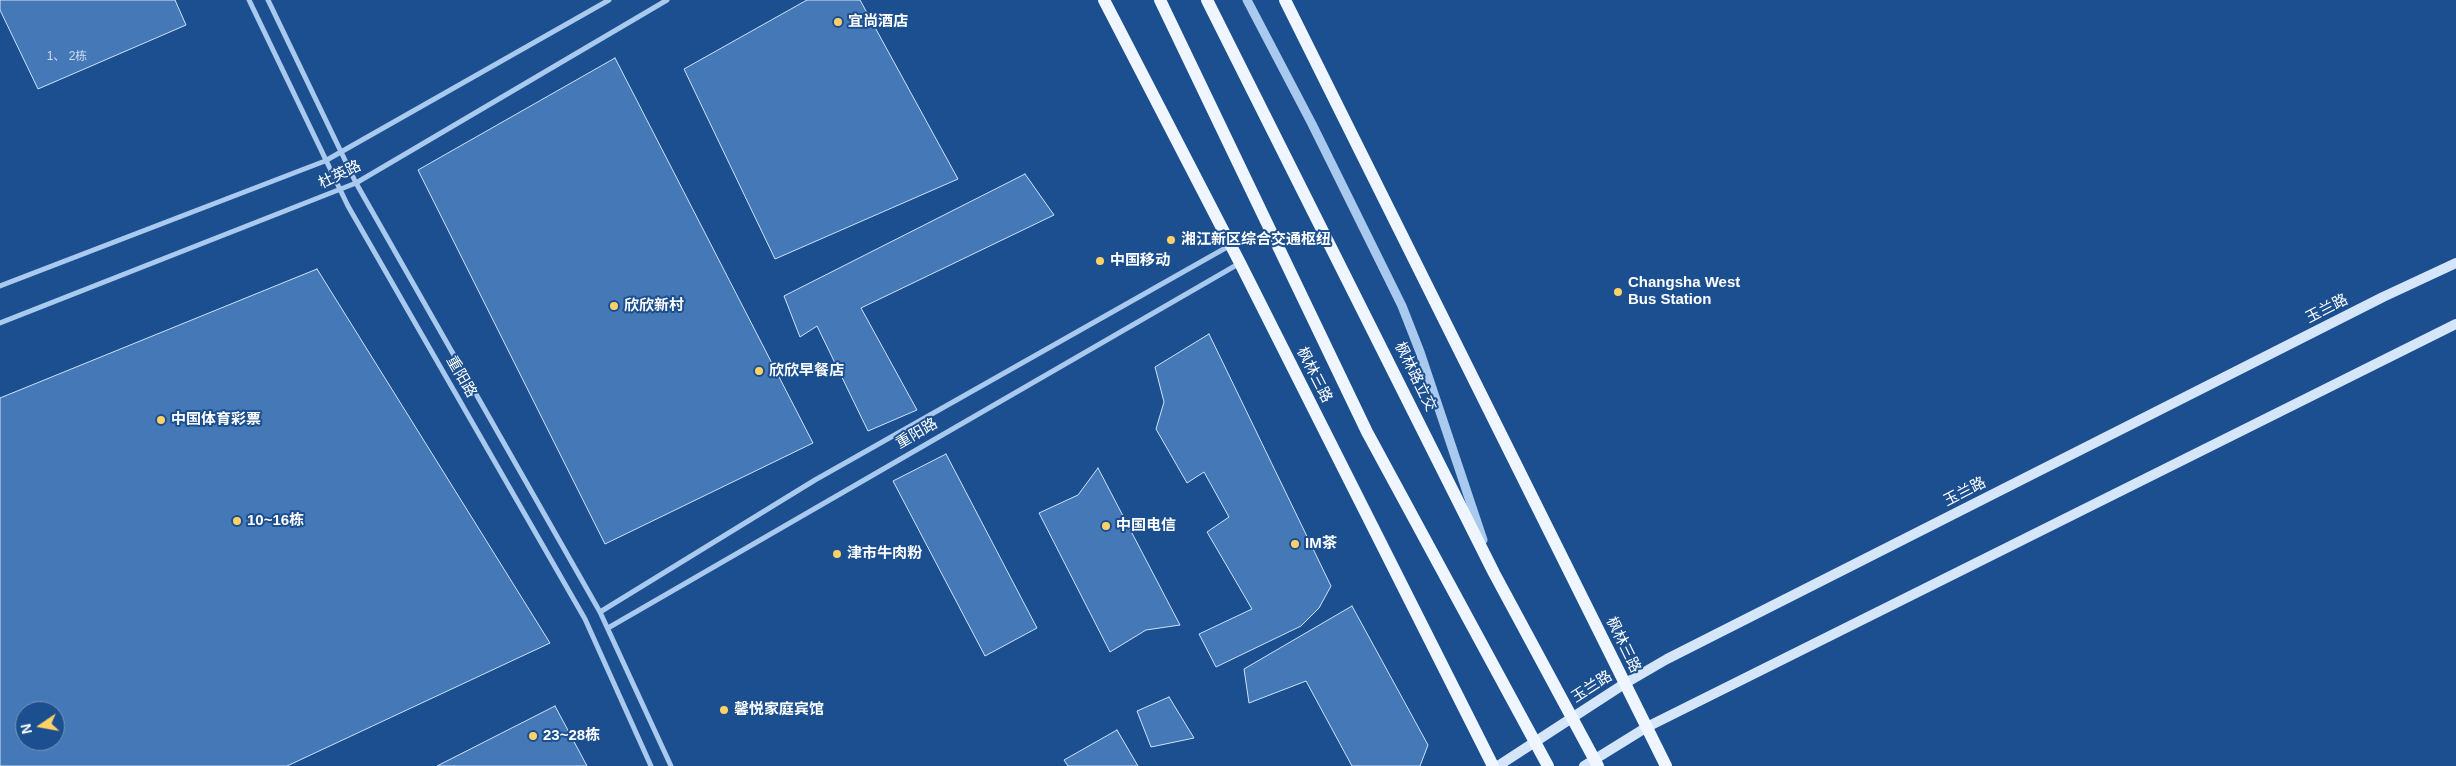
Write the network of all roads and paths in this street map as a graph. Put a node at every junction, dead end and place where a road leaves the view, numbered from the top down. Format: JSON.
{"nodes":[{"id":1,"x":250,"y":0,"type":"edge"},
{"id":2,"x":268,"y":0,"type":"edge"},
{"id":3,"x":609,"y":0,"type":"edge"},
{"id":4,"x":667,"y":0,"type":"edge"},
{"id":5,"x":1104,"y":0,"type":"edge"},
{"id":6,"x":1160,"y":0,"type":"edge"},
{"id":7,"x":1207,"y":0,"type":"edge"},
{"id":8,"x":1247,"y":0,"type":"edge"},
{"id":9,"x":1285,"y":0,"type":"edge"},
{"id":10,"x":341,"y":154,"type":"junction"},
{"id":11,"x":325,"y":161,"type":"junction"},
{"id":12,"x":356,"y":184,"type":"junction"},
{"id":13,"x":340,"y":191,"type":"junction"},
{"id":14,"x":1229,"y":246,"type":"junction"},
{"id":15,"x":1240,"y":263,"type":"junction"},
{"id":16,"x":2456,"y":263,"type":"edge"},
{"id":17,"x":0,"y":286,"type":"edge"},
{"id":18,"x":0,"y":323,"type":"edge"},
{"id":19,"x":2456,"y":324,"type":"edge"},
{"id":20,"x":1494,"y":573,"type":"junction"},
{"id":21,"x":600,"y":612,"type":"junction"},
{"id":22,"x":608,"y":628,"type":"junction"},
{"id":23,"x":1624,"y":684,"type":"junction"},
{"id":24,"x":1647,"y":727,"type":"junction"},
{"id":25,"x":651,"y":766,"type":"edge"},
{"id":26,"x":671,"y":766,"type":"edge"},
{"id":27,"x":1493,"y":766,"type":"edge"},
{"id":28,"x":1498,"y":766,"type":"edge"},
{"id":29,"x":1548,"y":766,"type":"edge"},
{"id":30,"x":1584,"y":766,"type":"edge"},
{"id":31,"x":1598,"y":766,"type":"edge"},
{"id":32,"x":1666,"y":766,"type":"edge"}],
"edges":[{"from":1,"to":11,"type":"street","name":"重阳路"},
{"from":2,"to":10,"type":"street","name":"重阳路"},
{"from":3,"to":10,"type":"street","name":"杜英路"},
{"from":4,"to":12,"type":"street","name":"杜英路"},
{"from":5,"to":14,"type":"main road","name":"枫林三路"},
{"from":6,"to":29,"type":"main road","bridge":true},
{"from":7,"to":20,"type":"main road","name":"枫林路立交","bridge":true},
{"from":8,"to":20,"type":"street","bridge":true},
{"from":9,"to":23,"type":"main road","name":"枫林三路"},
{"from":10,"to":11,"type":"street","name":"杜英路"},
{"from":10,"to":12,"type":"street","name":"重阳路"},
{"from":11,"to":13,"type":"street","name":"重阳路"},
{"from":11,"to":17,"type":"street","name":"杜英路"},
{"from":12,"to":13,"type":"street","name":"杜英路"},
{"from":12,"to":21,"type":"street","name":"重阳路"},
{"from":13,"to":18,"type":"street","name":"杜英路"},
{"from":13,"to":25,"type":"street","name":"重阳路"},
{"from":14,"to":15,"type":"main road","name":"枫林三路"},
{"from":14,"to":21,"type":"street","name":"重阳路"},
{"from":15,"to":22,"type":"street","name":"重阳路"},
{"from":15,"to":27,"type":"main road","name":"枫林三路"},
{"from":16,"to":23,"type":"main road","name":"玉兰路"},
{"from":19,"to":24,"type":"main road"},
{"from":20,"to":31,"type":"main road","name":"枫林路立交","bridge":true},
{"from":21,"to":22,"type":"street","name":"重阳路"},
{"from":22,"to":26,"type":"street","name":"重阳路"},
{"from":23,"to":24,"type":"main road","name":"枫林三路"},
{"from":23,"to":28,"type":"main road","name":"玉兰路"},
{"from":24,"to":30,"type":"main road"},
{"from":24,"to":32,"type":"main road","name":"枫林三路"}]}
